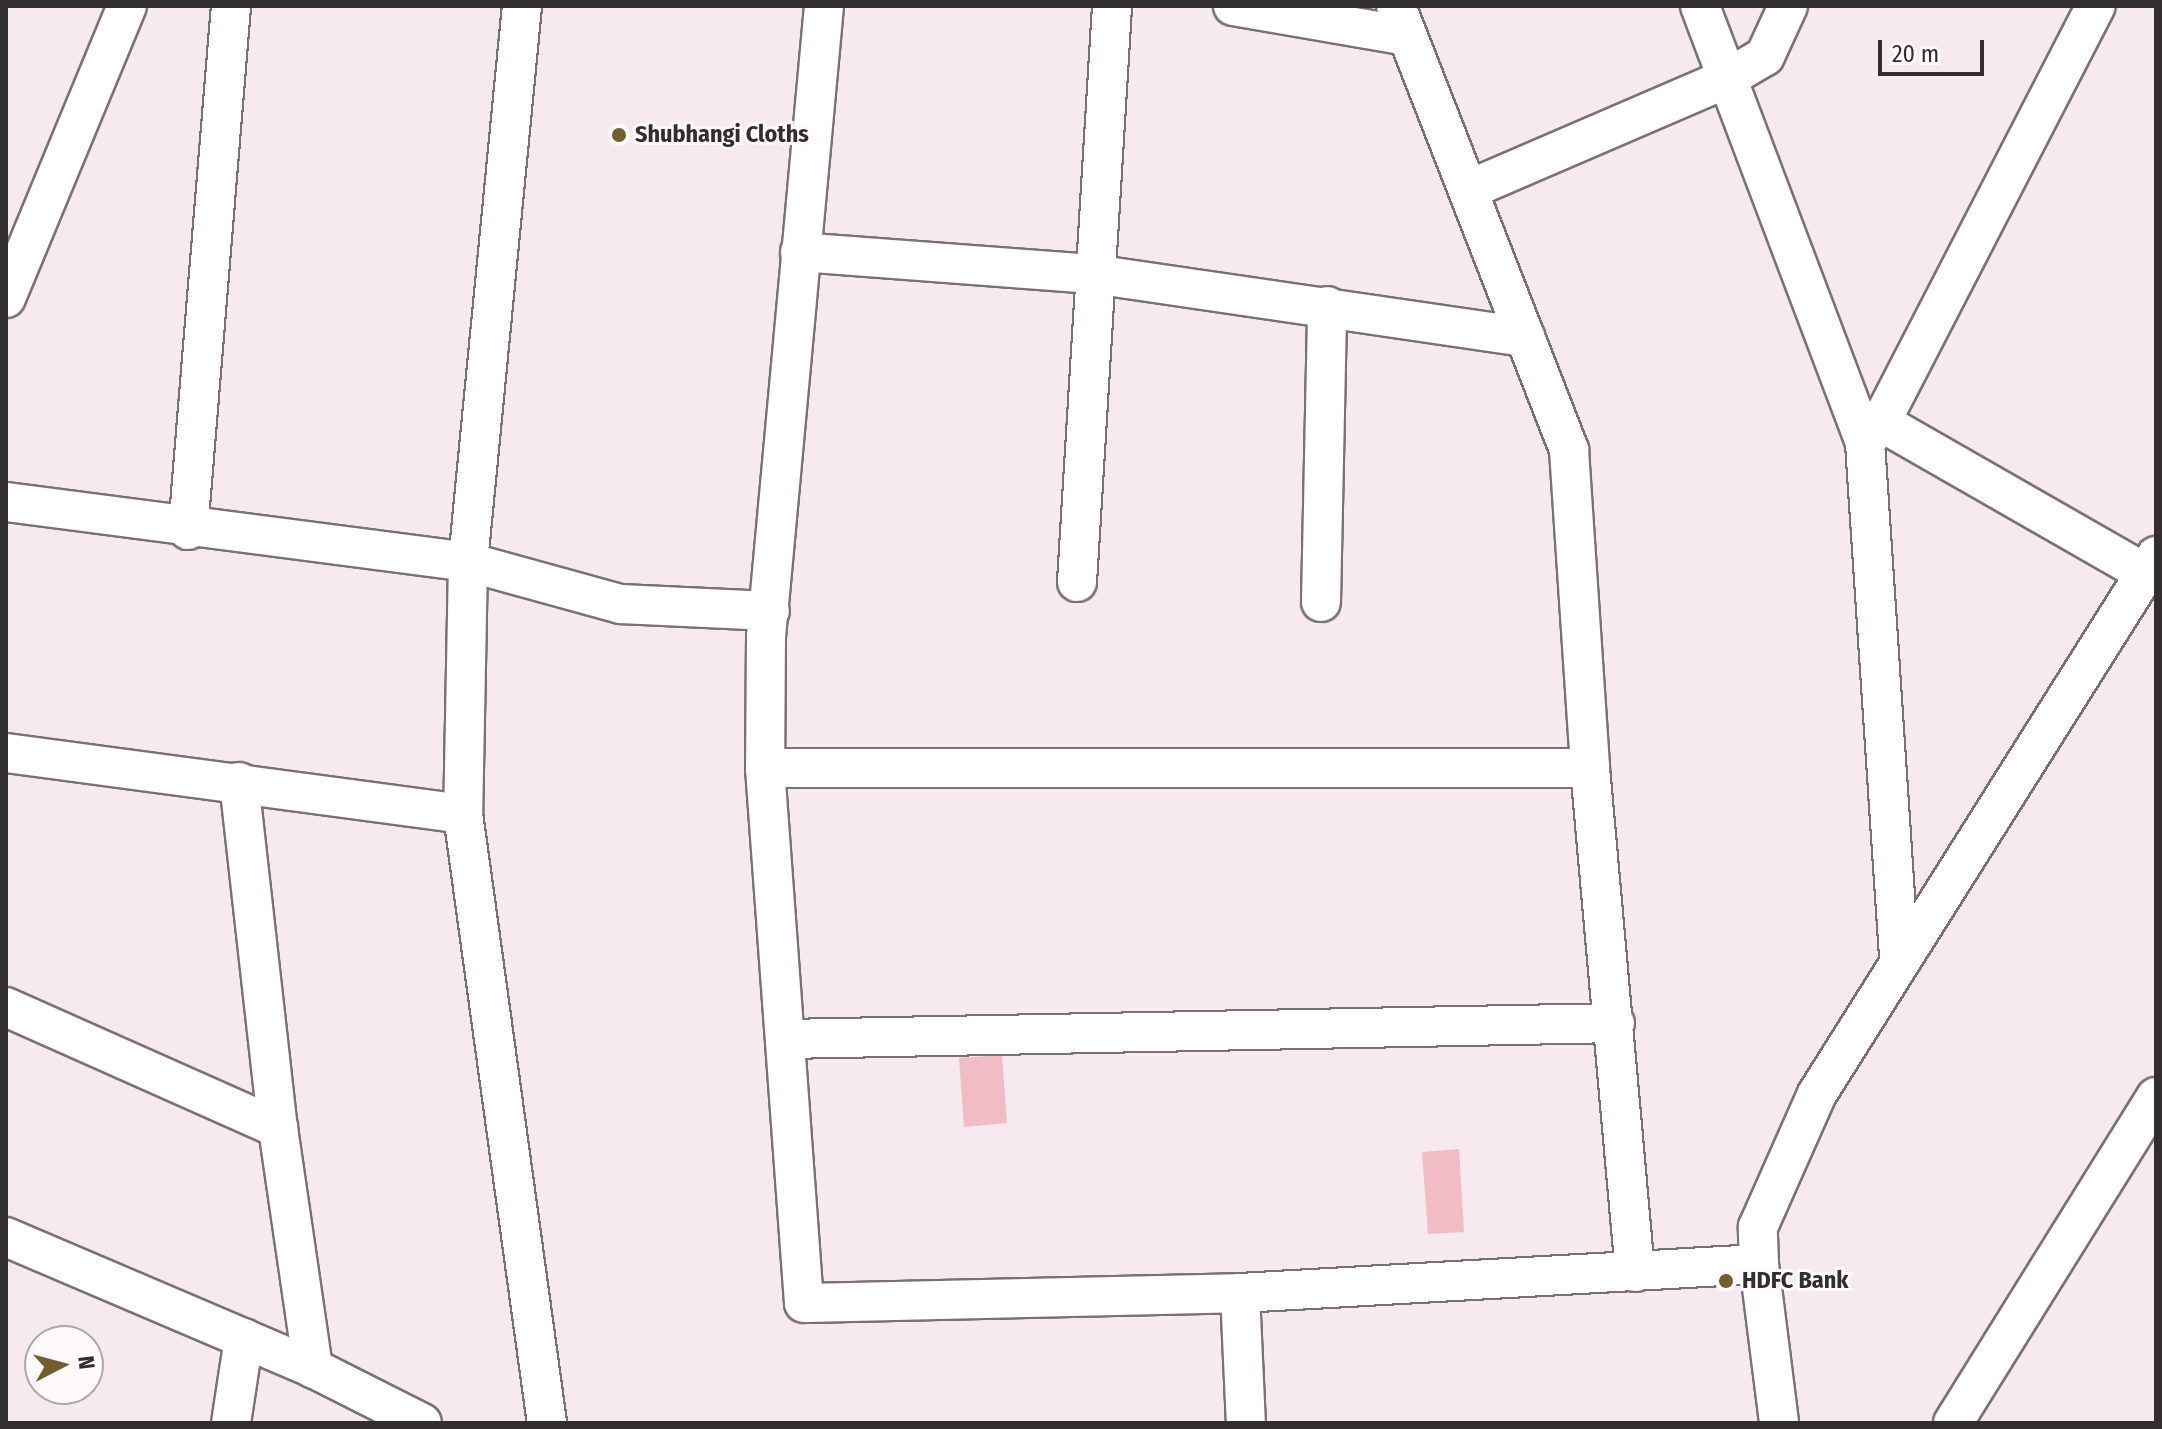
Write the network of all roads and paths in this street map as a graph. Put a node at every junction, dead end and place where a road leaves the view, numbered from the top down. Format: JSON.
{"nodes":[{"id":1,"x":127,"y":6,"type":"edge"},
{"id":2,"x":231,"y":6,"type":"edge"},
{"id":3,"x":522,"y":6,"type":"edge"},
{"id":4,"x":824,"y":6,"type":"edge"},
{"id":5,"x":1112,"y":6,"type":"edge"},
{"id":6,"x":1233,"y":6,"type":"edge"},
{"id":7,"x":1700,"y":6,"type":"edge"},
{"id":8,"x":1788,"y":6,"type":"edge"},
{"id":9,"x":2096,"y":6,"type":"edge"},
{"id":10,"x":1402,"y":21,"type":"edge"},
{"id":11,"x":1728,"y":78,"type":"junction"},
{"id":12,"x":1468,"y":190,"type":"junction"},
{"id":13,"x":800,"y":252,"type":"junction"},
{"id":14,"x":1093,"y":274,"type":"junction"},
{"id":15,"x":6,"y":298,"type":"edge"},
{"id":16,"x":1327,"y":306,"type":"junction"},
{"id":17,"x":1525,"y":337,"type":"junction"},
{"id":18,"x":1873,"y":432,"type":"junction"},
{"id":19,"x":6,"y":502,"type":"edge"},
{"id":20,"x":188,"y":530,"type":"junction"},
{"id":21,"x":468,"y":562,"type":"junction"},
{"id":22,"x":2151,"y":564,"type":"edge"},
{"id":23,"x":1077,"y":582,"type":"dead end"},
{"id":24,"x":1321,"y":602,"type":"dead end"},
{"id":25,"x":770,"y":611,"type":"junction"},
{"id":26,"x":6,"y":753,"type":"edge"},
{"id":27,"x":765,"y":768,"type":"junction"},
{"id":28,"x":1590,"y":768,"type":"junction"},
{"id":29,"x":239,"y":782,"type":"junction"},
{"id":30,"x":463,"y":814,"type":"junction"},
{"id":31,"x":1899,"y":956,"type":"junction"},
{"id":32,"x":6,"y":1007,"type":"edge"},
{"id":33,"x":1615,"y":1023,"type":"junction"},
{"id":34,"x":785,"y":1039,"type":"junction"},
{"id":35,"x":2156,"y":1097,"type":"edge"},
{"id":36,"x":278,"y":1128,"type":"junction"},
{"id":37,"x":6,"y":1237,"type":"edge"},
{"id":38,"x":1759,"y":1264,"type":"junction"},
{"id":39,"x":1635,"y":1272,"type":"junction"},
{"id":40,"x":1240,"y":1293,"type":"junction"},
{"id":41,"x":244,"y":1338,"type":"junction"},
{"id":42,"x":313,"y":1368,"type":"junction"},
{"id":43,"x":231,"y":1423,"type":"edge"},
{"id":44,"x":422,"y":1423,"type":"edge"},
{"id":45,"x":547,"y":1423,"type":"edge"},
{"id":46,"x":1246,"y":1423,"type":"edge"},
{"id":47,"x":1779,"y":1423,"type":"edge"},
{"id":48,"x":1953,"y":1423,"type":"edge"}],
"edges":[{"from":1,"to":15,"type":"street"},
{"from":2,"to":20,"type":"street"},
{"from":3,"to":21,"type":"street"},
{"from":4,"to":13,"type":"street"},
{"from":5,"to":14,"type":"street"},
{"from":6,"to":10,"type":"street"},
{"from":7,"to":11,"type":"street"},
{"from":8,"to":11,"type":"street"},
{"from":9,"to":18,"type":"street"},
{"from":10,"to":12,"type":"street"},
{"from":11,"to":12,"type":"street"},
{"from":11,"to":18,"type":"street"},
{"from":12,"to":17,"type":"street"},
{"from":13,"to":14,"type":"street"},
{"from":13,"to":25,"type":"street"},
{"from":14,"to":16,"type":"street"},
{"from":14,"to":23,"type":"street"},
{"from":16,"to":17,"type":"street"},
{"from":16,"to":24,"type":"street"},
{"from":17,"to":28,"type":"street"},
{"from":18,"to":22,"type":"street"},
{"from":18,"to":31,"type":"street"},
{"from":19,"to":20,"type":"street"},
{"from":20,"to":21,"type":"street"},
{"from":21,"to":25,"type":"street"},
{"from":21,"to":30,"type":"street"},
{"from":22,"to":31,"type":"street"},
{"from":25,"to":27,"type":"street"},
{"from":26,"to":29,"type":"street"},
{"from":27,"to":28,"type":"street"},
{"from":27,"to":34,"type":"street"},
{"from":28,"to":33,"type":"street"},
{"from":29,"to":30,"type":"street"},
{"from":29,"to":36,"type":"street"},
{"from":30,"to":45,"type":"street"},
{"from":31,"to":38,"type":"street"},
{"from":32,"to":36,"type":"street"},
{"from":33,"to":34,"type":"street"},
{"from":33,"to":39,"type":"street"},
{"from":34,"to":40,"type":"street"},
{"from":35,"to":48,"type":"street"},
{"from":36,"to":42,"type":"street"},
{"from":37,"to":41,"type":"street"},
{"from":38,"to":39,"type":"street"},
{"from":38,"to":47,"type":"street"},
{"from":39,"to":40,"type":"street"},
{"from":40,"to":46,"type":"street"},
{"from":41,"to":42,"type":"street"},
{"from":41,"to":43,"type":"street"},
{"from":42,"to":44,"type":"street"}]}
